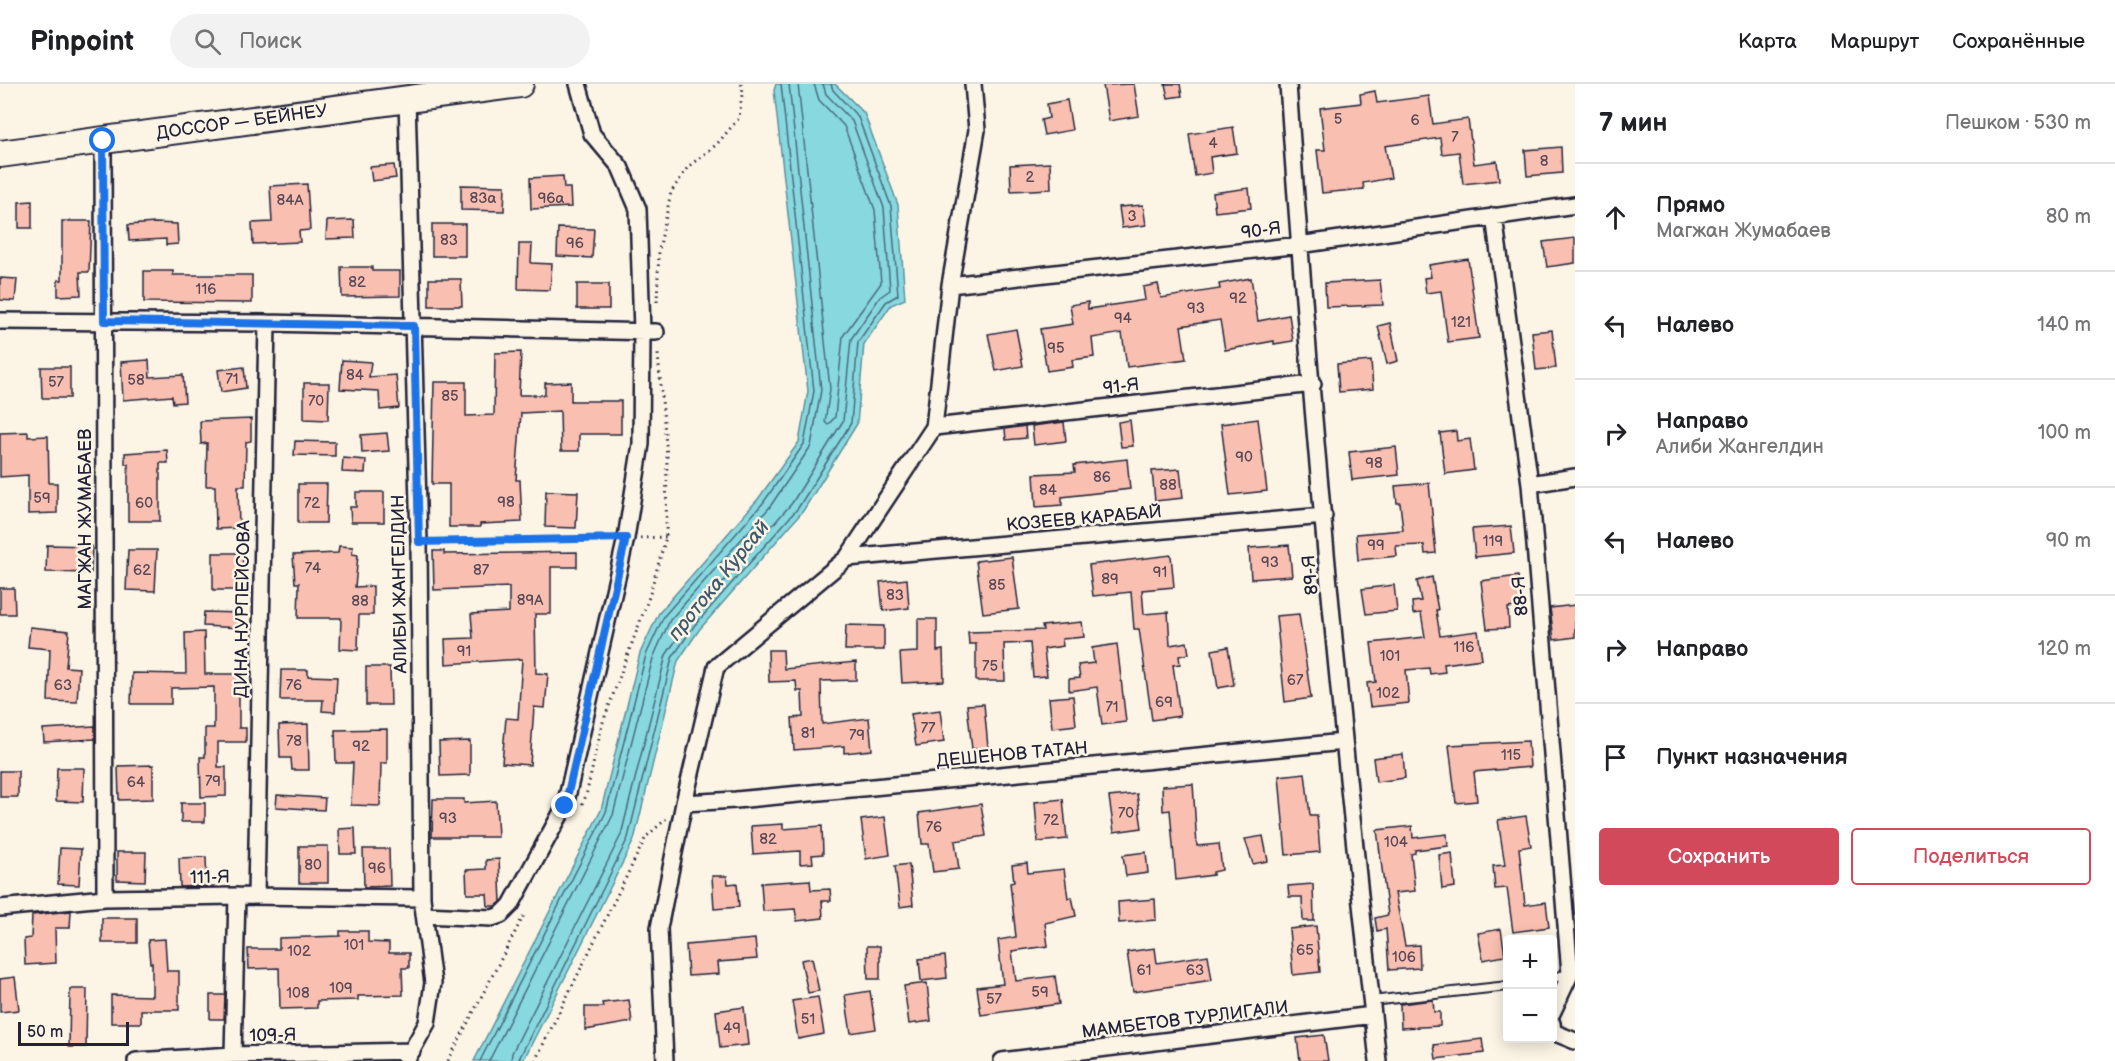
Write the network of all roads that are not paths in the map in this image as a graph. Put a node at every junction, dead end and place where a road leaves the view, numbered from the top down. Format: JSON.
{"nodes":[{"id":1,"x":520,"y":84,"type":"edge"},
{"id":2,"x":578,"y":84,"type":"edge"},
{"id":3,"x":973,"y":84,"type":"edge"},
{"id":4,"x":1288,"y":84,"type":"edge"},
{"id":5,"x":407,"y":99,"type":"junction"},
{"id":6,"x":103,"y":141,"type":"junction"},
{"id":7,"x":0,"y":154,"type":"edge"},
{"id":8,"x":1575,"y":205,"type":"edge"},
{"id":9,"x":1494,"y":216,"type":"junction"},
{"id":10,"x":1299,"y":245,"type":"junction"},
{"id":11,"x":950,"y":285,"type":"junction"},
{"id":12,"x":0,"y":321,"type":"edge"},
{"id":13,"x":104,"y":321,"type":"junction"},
{"id":14,"x":267,"y":323,"type":"junction"},
{"id":15,"x":414,"y":326,"type":"junction"},
{"id":16,"x":649,"y":331,"type":"junction"},
{"id":17,"x":1313,"y":384,"type":"junction"},
{"id":18,"x":934,"y":427,"type":"junction"},
{"id":19,"x":1575,"y":477,"type":"edge"},
{"id":20,"x":1530,"y":484,"type":"junction"},
{"id":21,"x":1324,"y":516,"type":"junction"},
{"id":22,"x":847,"y":558,"type":"junction"},
{"id":23,"x":1344,"y":742,"type":"junction"},
{"id":24,"x":684,"y":802,"type":"junction"},
{"id":25,"x":237,"y":896,"type":"junction"},
{"id":26,"x":256,"y":896,"type":"junction"},
{"id":27,"x":105,"y":898,"type":"junction"},
{"id":28,"x":422,"y":898,"type":"junction"},
{"id":29,"x":0,"y":908,"type":"edge"},
{"id":30,"x":424,"y":915,"type":"junction"},
{"id":31,"x":1572,"y":969,"type":"edge"},
{"id":32,"x":1557,"y":976,"type":"edge"},
{"id":33,"x":1503,"y":987,"type":"edge"},
{"id":34,"x":1557,"y":1002,"type":"edge"},
{"id":35,"x":1372,"y":1008,"type":"junction"},
{"id":36,"x":1557,"y":1034,"type":"edge"},
{"id":37,"x":1575,"y":1041,"type":"edge"},
{"id":38,"x":233,"y":1055,"type":"junction"},
{"id":39,"x":409,"y":1056,"type":"edge"},
{"id":40,"x":136,"y":1061,"type":"edge"},
{"id":41,"x":665,"y":1061,"type":"edge"},
{"id":42,"x":1002,"y":1061,"type":"edge"},
{"id":43,"x":1378,"y":1061,"type":"edge"}],
"edges":[{"from":1,"to":5,"type":"highway","name":"ДОССОР — БЕЙНЕУ"},
{"from":2,"to":16,"type":"street"},
{"from":3,"to":11,"type":"street"},
{"from":4,"to":10,"type":"street","name":"89-Я"},
{"from":5,"to":6,"type":"highway","name":"ДОССОР — БЕЙНЕУ"},
{"from":5,"to":15,"type":"street","name":"АЛИБИ ЖАНГЕЛДИН"},
{"from":6,"to":7,"type":"highway","name":"ДОССОР — БЕЙНЕУ"},
{"from":6,"to":13,"type":"street","name":"МАГЖАН ЖУМАБАЕВ"},
{"from":8,"to":9,"type":"street","name":"90-Я"},
{"from":9,"to":10,"type":"street","name":"90-Я"},
{"from":9,"to":20,"type":"street","name":"88-Я"},
{"from":10,"to":11,"type":"street","name":"90-Я"},
{"from":10,"to":17,"type":"street","name":"89-Я"},
{"from":11,"to":18,"type":"street"},
{"from":12,"to":13,"type":"street"},
{"from":13,"to":14,"type":"street"},
{"from":13,"to":27,"type":"street","name":"МАГЖАН ЖУМАБАЕВ"},
{"from":14,"to":15,"type":"street"},
{"from":14,"to":26,"type":"street","name":"ДИНА НУРПЕЙСОВА"},
{"from":15,"to":16,"type":"street"},
{"from":15,"to":28,"type":"street","name":"АЛИБИ ЖАНГЕЛДИН"},
{"from":16,"to":30,"type":"street"},
{"from":17,"to":18,"type":"street","name":"91-Я"},
{"from":17,"to":21,"type":"street","name":"89-Я"},
{"from":18,"to":22,"type":"street"},
{"from":19,"to":20,"type":"street"},
{"from":20,"to":31,"type":"street","name":"88-Я"},
{"from":21,"to":22,"type":"street","name":"КОЗЕЕВ КАРАБАЙ"},
{"from":21,"to":23,"type":"street","name":"89-Я"},
{"from":22,"to":24,"type":"street"},
{"from":23,"to":24,"type":"street","name":"ДЕШЕНОВ ТАТАН"},
{"from":23,"to":35,"type":"street","name":"89-Я"},
{"from":24,"to":41,"type":"street"},
{"from":25,"to":26,"type":"street","name":"111-Я"},
{"from":25,"to":27,"type":"street","name":"111-Я"},
{"from":25,"to":38,"type":"street"},
{"from":26,"to":28,"type":"street","name":"111-Я"},
{"from":27,"to":29,"type":"street","name":"111-Я"},
{"from":28,"to":30,"type":"street","name":"АЛИБИ ЖАНГЕЛДИН"},
{"from":30,"to":39,"type":"street","name":"АЛИБИ ЖАНГЕЛДИН"},
{"from":31,"to":32,"type":"lane"},
{"from":31,"to":34,"type":"street"},
{"from":33,"to":35,"type":"lane"},
{"from":35,"to":42,"type":"street","name":"МАМБЕТОВ ТУРЛИГАЛИ"},
{"from":35,"to":43,"type":"street","name":"89-Я"},
{"from":36,"to":37,"type":"street"},
{"from":38,"to":39,"type":"street","name":"109-Я"},
{"from":38,"to":40,"type":"street","name":"109-Я"}]}
